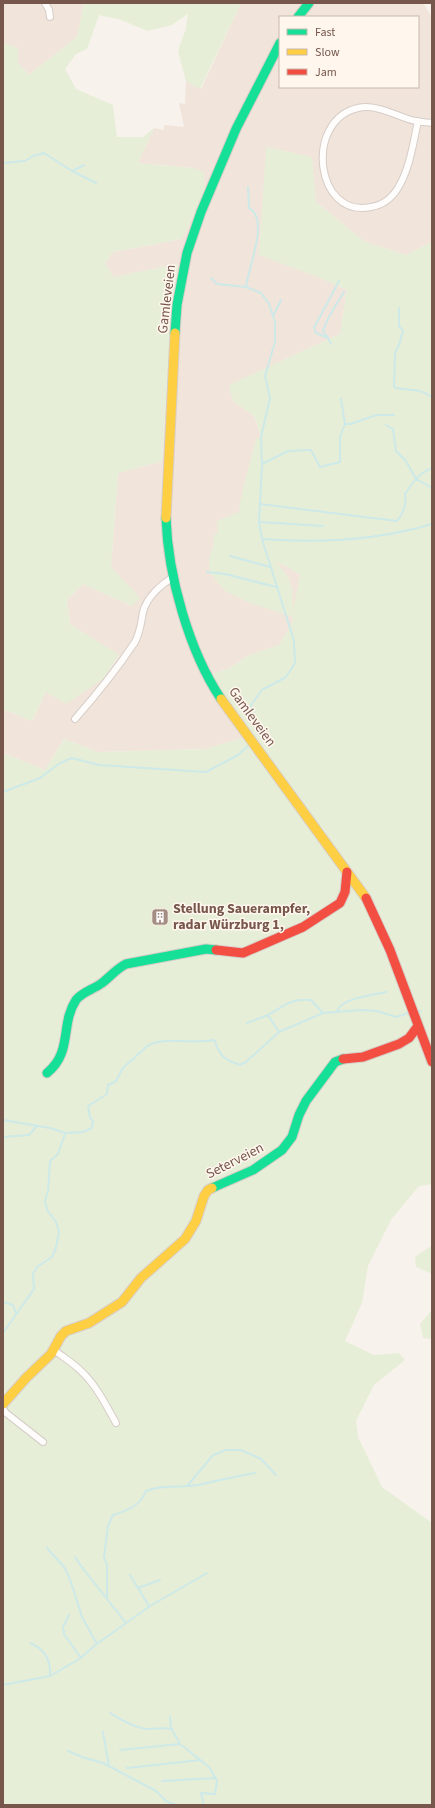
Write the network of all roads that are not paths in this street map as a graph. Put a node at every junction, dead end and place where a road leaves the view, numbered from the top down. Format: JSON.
{"nodes":[{"id":1,"x":45,"y":3,"type":"edge"},
{"id":2,"x":309,"y":3,"type":"edge"},
{"id":3,"x":299,"y":16,"type":"edge"},
{"id":4,"x":50,"y":17,"type":"dead end"},
{"id":5,"x":279,"y":45,"type":"edge"},
{"id":6,"x":418,"y":121,"type":"junction"},
{"id":7,"x":432,"y":123,"type":"edge"},
{"id":8,"x":174,"y":577,"type":"junction"},
{"id":9,"x":75,"y":719,"type":"dead end"},
{"id":10,"x":347,"y":872,"type":"junction"},
{"id":11,"x":418,"y":1026,"type":"junction"},
{"id":12,"x":432,"y":1062,"type":"edge"},
{"id":13,"x":47,"y":1073,"type":"dead end"},
{"id":14,"x":54,"y":1350,"type":"junction"},
{"id":15,"x":3,"y":1404,"type":"edge"},
{"id":16,"x":3,"y":1409,"type":"edge"},
{"id":17,"x":116,"y":1423,"type":"dead end"},
{"id":18,"x":43,"y":1442,"type":"dead end"}],
"edges":[{"from":1,"to":4,"type":"street"},
{"from":2,"to":3,"type":"main road"},
{"from":5,"to":8,"type":"main road","name":"Gamleveien"},
{"from":6,"to":6,"type":"street"},
{"from":6,"to":7,"type":"street"},
{"from":8,"to":9,"type":"street"},
{"from":8,"to":10,"type":"main road","name":"Gamleveien"},
{"from":10,"to":11,"type":"main road","name":"Gamleveien"},
{"from":10,"to":13,"type":"main road"},
{"from":11,"to":12,"type":"main road","name":"Gamleveien"},
{"from":11,"to":14,"type":"main road","name":"Seterveien"},
{"from":14,"to":15,"type":"main road","name":"Seterveien"},
{"from":14,"to":17,"type":"street"},
{"from":16,"to":18,"type":"street"}]}
